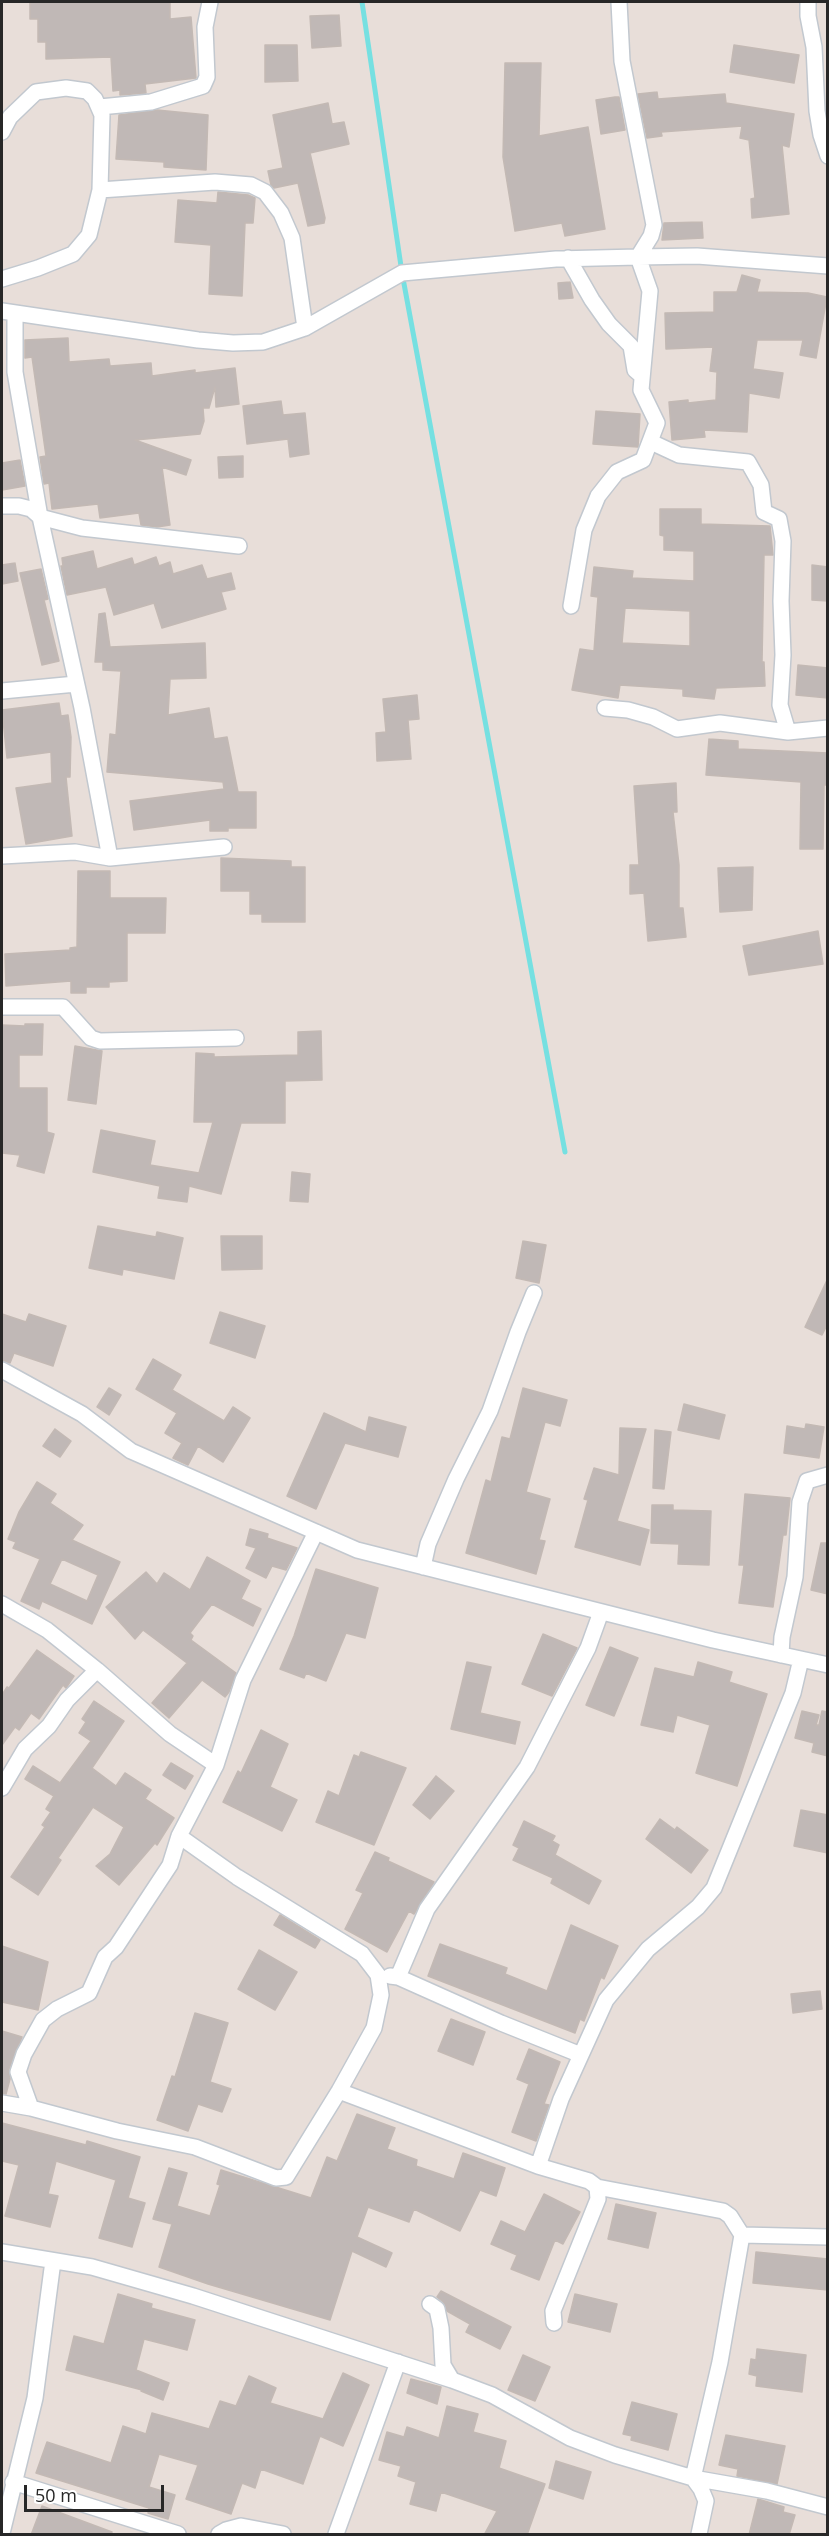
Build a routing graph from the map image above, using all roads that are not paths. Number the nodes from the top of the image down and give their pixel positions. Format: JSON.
{"nodes":[{"id":1,"x":210,"y":2,"type":"edge"},
{"id":2,"x":619,"y":2,"type":"edge"},
{"id":3,"x":808,"y":2,"type":"edge"},
{"id":4,"x":821,"y":57,"type":"edge"},
{"id":5,"x":100,"y":106,"type":"junction"},
{"id":6,"x":2,"y":132,"type":"edge"},
{"id":7,"x":828,"y":156,"type":"edge"},
{"id":8,"x":100,"y":190,"type":"junction"},
{"id":9,"x":638,"y":257,"type":"junction"},
{"id":10,"x":568,"y":258,"type":"junction"},
{"id":11,"x":828,"y":266,"type":"edge"},
{"id":12,"x":2,"y":279,"type":"edge"},
{"id":13,"x":8,"y":312,"type":"edge"},
{"id":14,"x":305,"y":328,"type":"junction"},
{"id":15,"x":642,"y":376,"type":"junction"},
{"id":16,"x":651,"y":442,"type":"junction"},
{"id":17,"x":2,"y":506,"type":"edge"},
{"id":18,"x":40,"y":517,"type":"junction"},
{"id":19,"x":239,"y":546,"type":"dead end"},
{"id":20,"x":571,"y":606,"type":"dead end"},
{"id":21,"x":76,"y":684,"type":"junction"},
{"id":22,"x":2,"y":691,"type":"edge"},
{"id":23,"x":604,"y":708,"type":"dead end"},
{"id":24,"x":828,"y":728,"type":"edge"},
{"id":25,"x":788,"y":732,"type":"junction"},
{"id":26,"x":224,"y":848,"type":"dead end"},
{"id":27,"x":2,"y":856,"type":"edge"},
{"id":28,"x":110,"y":858,"type":"junction"},
{"id":29,"x":2,"y":1006,"type":"edge"},
{"id":30,"x":236,"y":1038,"type":"dead end"},
{"id":31,"x":534,"y":1293,"type":"dead end"},
{"id":32,"x":2,"y":1370,"type":"edge"},
{"id":33,"x":828,"y":1475,"type":"edge"},
{"id":34,"x":316,"y":1532,"type":"junction"},
{"id":35,"x":423,"y":1568,"type":"junction"},
{"id":36,"x":2,"y":1604,"type":"edge"},
{"id":37,"x":601,"y":1612,"type":"junction"},
{"id":38,"x":781,"y":1655,"type":"junction"},
{"id":39,"x":801,"y":1659,"type":"junction"},
{"id":40,"x":828,"y":1665,"type":"edge"},
{"id":41,"x":97,"y":1670,"type":"junction"},
{"id":42,"x":216,"y":1766,"type":"junction"},
{"id":43,"x":2,"y":1788,"type":"edge"},
{"id":44,"x":178,"y":1836,"type":"junction"},
{"id":45,"x":378,"y":1975,"type":"junction"},
{"id":46,"x":398,"y":1977,"type":"junction"},
{"id":47,"x":581,"y":2055,"type":"junction"},
{"id":48,"x":339,"y":2091,"type":"junction"},
{"id":49,"x":2,"y":2103,"type":"edge"},
{"id":50,"x":31,"y":2108,"type":"junction"},
{"id":51,"x":538,"y":2166,"type":"junction"},
{"id":52,"x":597,"y":2187,"type":"junction"},
{"id":53,"x":742,"y":2235,"type":"junction"},
{"id":54,"x":828,"y":2237,"type":"edge"},
{"id":55,"x":2,"y":2252,"type":"edge"},
{"id":56,"x":53,"y":2261,"type":"junction"},
{"id":57,"x":430,"y":2304,"type":"dead end"},
{"id":58,"x":554,"y":2323,"type":"dead end"},
{"id":59,"x":398,"y":2362,"type":"junction"},
{"id":60,"x":452,"y":2380,"type":"junction"},
{"id":61,"x":693,"y":2478,"type":"junction"},
{"id":62,"x":13,"y":2482,"type":"junction"},
{"id":63,"x":828,"y":2507,"type":"edge"},
{"id":64,"x":2,"y":2533,"type":"edge"},
{"id":65,"x":178,"y":2535,"type":"edge"},
{"id":66,"x":219,"y":2535,"type":"edge"},
{"id":67,"x":283,"y":2535,"type":"edge"},
{"id":68,"x":336,"y":2535,"type":"edge"},
{"id":69,"x":699,"y":2535,"type":"edge"}],
"edges":[{"from":1,"to":5,"type":"street"},
{"from":2,"to":9,"type":"street"},
{"from":3,"to":4,"type":"street"},
{"from":4,"to":7,"type":"street"},
{"from":5,"to":6,"type":"street"},
{"from":5,"to":8,"type":"street"},
{"from":8,"to":12,"type":"street"},
{"from":8,"to":14,"type":"street"},
{"from":9,"to":10,"type":"street"},
{"from":9,"to":11,"type":"street"},
{"from":9,"to":15,"type":"street"},
{"from":10,"to":14,"type":"street"},
{"from":10,"to":15,"type":"street"},
{"from":13,"to":14,"type":"street"},
{"from":13,"to":18,"type":"street"},
{"from":15,"to":16,"type":"street"},
{"from":16,"to":20,"type":"street"},
{"from":16,"to":25,"type":"street"},
{"from":17,"to":18,"type":"street"},
{"from":18,"to":19,"type":"street"},
{"from":18,"to":21,"type":"street"},
{"from":21,"to":22,"type":"street"},
{"from":21,"to":28,"type":"street"},
{"from":23,"to":25,"type":"street"},
{"from":24,"to":25,"type":"street"},
{"from":26,"to":28,"type":"street"},
{"from":27,"to":28,"type":"street"},
{"from":29,"to":30,"type":"street"},
{"from":31,"to":35,"type":"street"},
{"from":32,"to":34,"type":"street"},
{"from":33,"to":38,"type":"street"},
{"from":34,"to":35,"type":"street"},
{"from":34,"to":42,"type":"street"},
{"from":35,"to":37,"type":"street"},
{"from":36,"to":41,"type":"street"},
{"from":37,"to":38,"type":"street"},
{"from":37,"to":46,"type":"street"},
{"from":38,"to":39,"type":"street"},
{"from":39,"to":40,"type":"street"},
{"from":39,"to":47,"type":"street"},
{"from":41,"to":42,"type":"street"},
{"from":41,"to":43,"type":"street"},
{"from":42,"to":44,"type":"street"},
{"from":44,"to":45,"type":"street"},
{"from":44,"to":50,"type":"street"},
{"from":45,"to":46,"type":"street"},
{"from":45,"to":48,"type":"street"},
{"from":46,"to":47,"type":"street"},
{"from":47,"to":51,"type":"street"},
{"from":48,"to":50,"type":"street"},
{"from":48,"to":51,"type":"street"},
{"from":49,"to":50,"type":"street"},
{"from":51,"to":52,"type":"street"},
{"from":52,"to":53,"type":"street"},
{"from":52,"to":58,"type":"street"},
{"from":53,"to":54,"type":"street"},
{"from":53,"to":61,"type":"street"},
{"from":55,"to":56,"type":"street"},
{"from":56,"to":59,"type":"street"},
{"from":56,"to":62,"type":"street"},
{"from":57,"to":60,"type":"street"},
{"from":59,"to":60,"type":"street"},
{"from":59,"to":68,"type":"street"},
{"from":60,"to":61,"type":"street"},
{"from":61,"to":63,"type":"street"},
{"from":61,"to":69,"type":"street"},
{"from":62,"to":64,"type":"street"},
{"from":62,"to":65,"type":"street"},
{"from":66,"to":67,"type":"street"}]}
